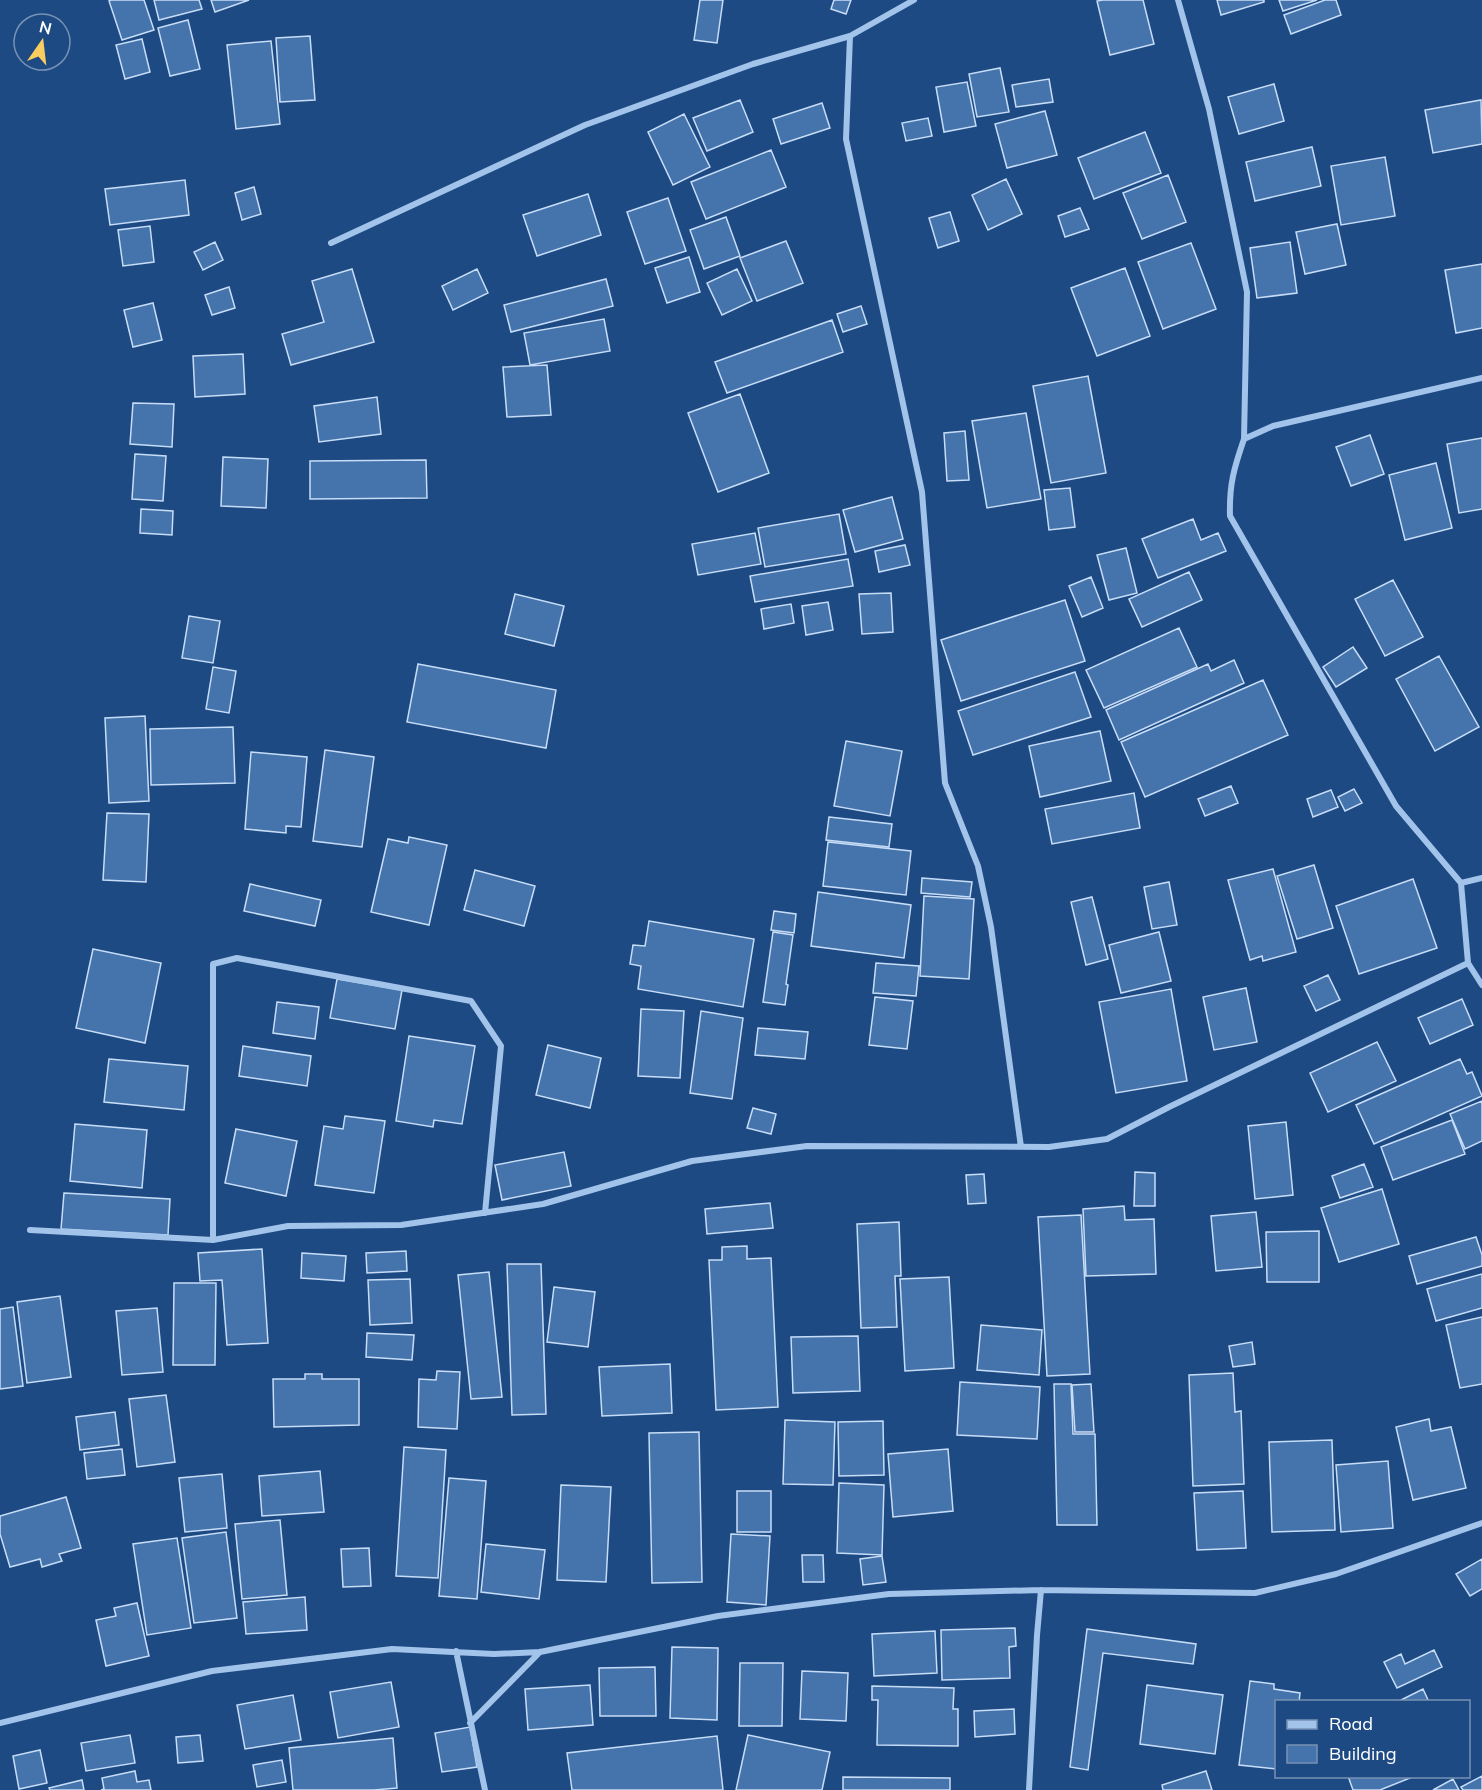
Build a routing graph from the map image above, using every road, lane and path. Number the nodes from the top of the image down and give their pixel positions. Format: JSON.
{"nodes":[{"id":1,"x":914,"y":0,"type":"edge"},
{"id":2,"x":1178,"y":0,"type":"edge"},
{"id":3,"x":850,"y":36,"type":"junction"},
{"id":4,"x":331,"y":243,"type":"dead end"},
{"id":5,"x":1482,"y":378,"type":"edge"},
{"id":6,"x":1244,"y":438,"type":"junction"},
{"id":7,"x":1482,"y":878,"type":"edge"},
{"id":8,"x":1461,"y":883,"type":"junction"},
{"id":9,"x":1468,"y":963,"type":"junction"},
{"id":10,"x":1482,"y":985,"type":"edge"},
{"id":11,"x":1021,"y":1147,"type":"junction"},
{"id":12,"x":485,"y":1213,"type":"junction"},
{"id":13,"x":30,"y":1230,"type":"dead end"},
{"id":14,"x":213,"y":1240,"type":"junction"},
{"id":15,"x":1482,"y":1523,"type":"edge"},
{"id":16,"x":1041,"y":1590,"type":"junction"},
{"id":17,"x":456,"y":1651,"type":"junction"},
{"id":18,"x":540,"y":1652,"type":"junction"},
{"id":19,"x":0,"y":1723,"type":"edge"},
{"id":20,"x":470,"y":1723,"type":"junction"},
{"id":21,"x":485,"y":1790,"type":"edge"},
{"id":22,"x":1029,"y":1790,"type":"edge"}],
"edges":[{"from":1,"to":3,"type":"street"},
{"from":2,"to":6,"type":"street"},
{"from":3,"to":4,"type":"street"},
{"from":3,"to":11,"type":"street"},
{"from":5,"to":6,"type":"street"},
{"from":6,"to":8,"type":"street"},
{"from":7,"to":8,"type":"street"},
{"from":8,"to":9,"type":"street"},
{"from":9,"to":10,"type":"street"},
{"from":9,"to":11,"type":"street"},
{"from":11,"to":12,"type":"street"},
{"from":12,"to":14,"type":"street"},
{"from":12,"to":14,"type":"street"},
{"from":13,"to":14,"type":"street"},
{"from":15,"to":16,"type":"street"},
{"from":16,"to":18,"type":"street"},
{"from":16,"to":22,"type":"street"},
{"from":17,"to":18,"type":"street"},
{"from":17,"to":19,"type":"street"},
{"from":17,"to":20,"type":"street"},
{"from":18,"to":20,"type":"street"},
{"from":20,"to":21,"type":"street"}]}
